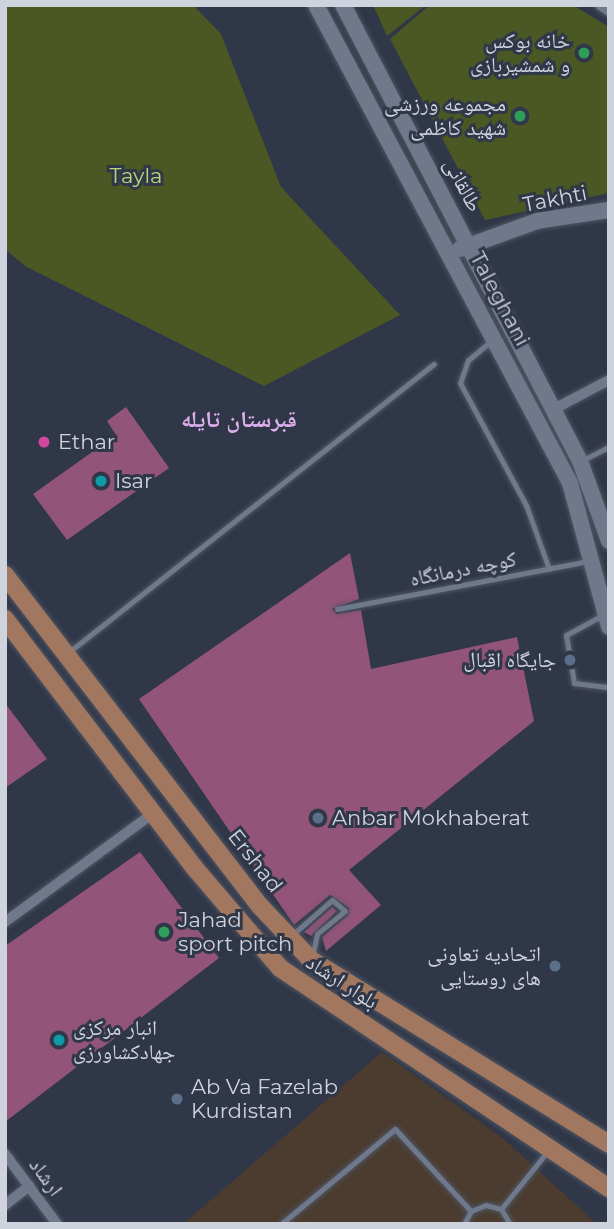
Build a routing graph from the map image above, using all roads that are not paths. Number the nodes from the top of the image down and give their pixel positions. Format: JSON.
{"nodes":[{"id":1,"x":316,"y":5,"type":"edge"},
{"id":2,"x":343,"y":5,"type":"edge"},
{"id":3,"x":600,"y":5,"type":"edge"},
{"id":4,"x":609,"y":11,"type":"edge"},
{"id":5,"x":609,"y":210,"type":"edge"},
{"id":6,"x":470,"y":244,"type":"junction"},
{"id":7,"x":453,"y":254,"type":"junction"},
{"id":8,"x":496,"y":337,"type":"junction"},
{"id":9,"x":434,"y":364,"type":"dead end"},
{"id":10,"x":609,"y":380,"type":"edge"},
{"id":11,"x":554,"y":409,"type":"junction"},
{"id":12,"x":609,"y":447,"type":"edge"},
{"id":13,"x":580,"y":461,"type":"junction"},
{"id":14,"x":609,"y":538,"type":"edge"},
{"id":15,"x":595,"y":560,"type":"junction"},
{"id":16,"x":549,"y":569,"type":"junction"},
{"id":17,"x":5,"y":575,"type":"edge"},
{"id":18,"x":337,"y":609,"type":"dead end"},
{"id":19,"x":5,"y":619,"type":"edge"},
{"id":20,"x":607,"y":620,"type":"edge"},
{"id":21,"x":67,"y":654,"type":"junction"},
{"id":22,"x":79,"y":670,"type":"junction"},
{"id":23,"x":56,"y":686,"type":"junction"},
{"id":24,"x":609,"y":687,"type":"edge"},
{"id":25,"x":152,"y":814,"type":"junction"},
{"id":26,"x":5,"y":922,"type":"edge"},
{"id":27,"x":289,"y":939,"type":"junction"},
{"id":28,"x":311,"y":960,"type":"junction"},
{"id":29,"x":566,"y":1120,"type":"junction"},
{"id":30,"x":609,"y":1144,"type":"edge"},
{"id":31,"x":552,"y":1147,"type":"junction"},
{"id":32,"x":5,"y":1153,"type":"edge"},
{"id":33,"x":601,"y":1185,"type":"edge"},
{"id":34,"x":29,"y":1186,"type":"junction"},
{"id":35,"x":609,"y":1195,"type":"edge"},
{"id":36,"x":5,"y":1205,"type":"edge"},
{"id":37,"x":501,"y":1209,"type":"junction"},
{"id":38,"x":471,"y":1211,"type":"junction"},
{"id":39,"x":57,"y":1224,"type":"edge"},
{"id":40,"x":281,"y":1224,"type":"edge"},
{"id":41,"x":464,"y":1224,"type":"edge"},
{"id":42,"x":510,"y":1224,"type":"edge"}],
"edges":[{"from":1,"to":7,"type":"main road","name":"Taleghani"},
{"from":2,"to":6,"type":"main road","name":"طالقانی"},
{"from":3,"to":4,"type":"street"},
{"from":5,"to":6,"type":"main road","name":"Takhti"},
{"from":6,"to":7,"type":"main road","name":"Takhti"},
{"from":6,"to":11,"type":"main road","name":"طالقانی"},
{"from":7,"to":8,"type":"main road","name":"Taleghani"},
{"from":8,"to":15,"type":"main road","name":"Taleghani"},
{"from":8,"to":16,"type":"lane"},
{"from":9,"to":21,"type":"lane"},
{"from":10,"to":11,"type":"street"},
{"from":11,"to":13,"type":"main road","name":"طالقانی"},
{"from":12,"to":13,"type":"lane"},
{"from":13,"to":14,"type":"main road","name":"طالقانی"},
{"from":15,"to":16,"type":"lane","name":"کوچه درمانگاه"},
{"from":15,"to":20,"type":"main road","name":"Taleghani"},
{"from":16,"to":18,"type":"lane","name":"کوچه درمانگاه"},
{"from":17,"to":21,"type":"main road","name":"Ershad"},
{"from":19,"to":23,"type":"main road","name":"بلوار ارشاد"},
{"from":20,"to":24,"type":"lane"},
{"from":21,"to":22,"type":"main road","name":"Ershad"},
{"from":22,"to":23,"type":"main road"},
{"from":22,"to":27,"type":"main road","name":"Ershad"},
{"from":23,"to":25,"type":"main road","name":"بلوار ارشاد"},
{"from":25,"to":26,"type":"street"},
{"from":25,"to":31,"type":"main road","name":"بلوار ارشاد"},
{"from":27,"to":28,"type":"main road","name":"Ershad"},
{"from":27,"to":28,"type":"lane"},
{"from":28,"to":29,"type":"main road","name":"Ershad"},
{"from":29,"to":30,"type":"main road","name":"Ershad"},
{"from":29,"to":31,"type":"main road"},
{"from":31,"to":33,"type":"main road","name":"بلوار ارشاد"},
{"from":31,"to":37,"type":"lane"},
{"from":32,"to":34,"type":"street","name":"ارشاد"},
{"from":33,"to":35,"type":"main road","name":"بلوار ارشاد"},
{"from":34,"to":36,"type":"street"},
{"from":34,"to":39,"type":"street","name":"ارشاد"},
{"from":37,"to":38,"type":"lane"},
{"from":37,"to":42,"type":"lane"},
{"from":38,"to":40,"type":"lane"},
{"from":38,"to":41,"type":"lane"}]}
